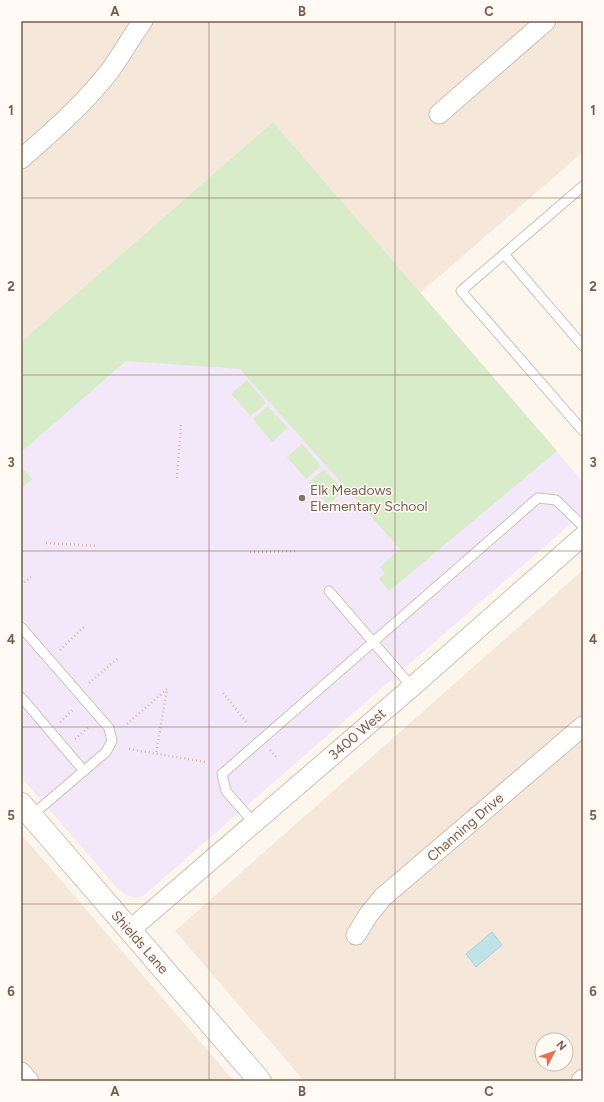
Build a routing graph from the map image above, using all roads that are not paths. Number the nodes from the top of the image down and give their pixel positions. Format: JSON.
{"nodes":[{"id":1,"x":143,"y":21,"type":"edge"},
{"id":2,"x":546,"y":21,"type":"edge"},
{"id":3,"x":439,"y":114,"type":"dead end"},
{"id":4,"x":21,"y":158,"type":"edge"},
{"id":5,"x":583,"y":186,"type":"edge"},
{"id":6,"x":504,"y":254,"type":"junction"},
{"id":7,"x":583,"y":346,"type":"edge"},
{"id":8,"x":583,"y":431,"type":"edge"},
{"id":9,"x":583,"y":526,"type":"edge"},
{"id":10,"x":583,"y":536,"type":"edge"},
{"id":11,"x":328,"y":591,"type":"dead end"},
{"id":12,"x":21,"y":627,"type":"edge"},
{"id":13,"x":373,"y":642,"type":"junction"},
{"id":14,"x":412,"y":687,"type":"junction"},
{"id":15,"x":21,"y":697,"type":"edge"},
{"id":16,"x":583,"y":726,"type":"edge"},
{"id":17,"x":84,"y":771,"type":"junction"},
{"id":18,"x":26,"y":810,"type":"edge"},
{"id":19,"x":254,"y":823,"type":"junction"},
{"id":20,"x":130,"y":930,"type":"junction"},
{"id":21,"x":356,"y":935,"type":"dead end"},
{"id":22,"x":21,"y":1072,"type":"edge"},
{"id":23,"x":583,"y":1079,"type":"edge"},
{"id":24,"x":29,"y":1081,"type":"edge"},
{"id":25,"x":260,"y":1081,"type":"edge"},
{"id":26,"x":581,"y":1081,"type":"edge"}],
"edges":[{"from":1,"to":4,"type":"street"},
{"from":2,"to":3,"type":"street"},
{"from":5,"to":6,"type":"lane"},
{"from":6,"to":7,"type":"lane"},
{"from":6,"to":8,"type":"lane"},
{"from":9,"to":13,"type":"lane"},
{"from":10,"to":14,"type":"street","name":"3400 West"},
{"from":11,"to":13,"type":"lane"},
{"from":12,"to":17,"type":"lane"},
{"from":13,"to":14,"type":"lane"},
{"from":13,"to":19,"type":"lane"},
{"from":14,"to":19,"type":"street","name":"3400 West"},
{"from":15,"to":17,"type":"lane"},
{"from":16,"to":21,"type":"street","name":"Channing Drive"},
{"from":17,"to":18,"type":"lane"},
{"from":18,"to":20,"type":"main road","name":"Shields Lane"},
{"from":19,"to":20,"type":"street","name":"3400 West"},
{"from":20,"to":25,"type":"main road","name":"Shields Lane"},
{"from":22,"to":24,"type":"street"},
{"from":23,"to":26,"type":"street"}]}
